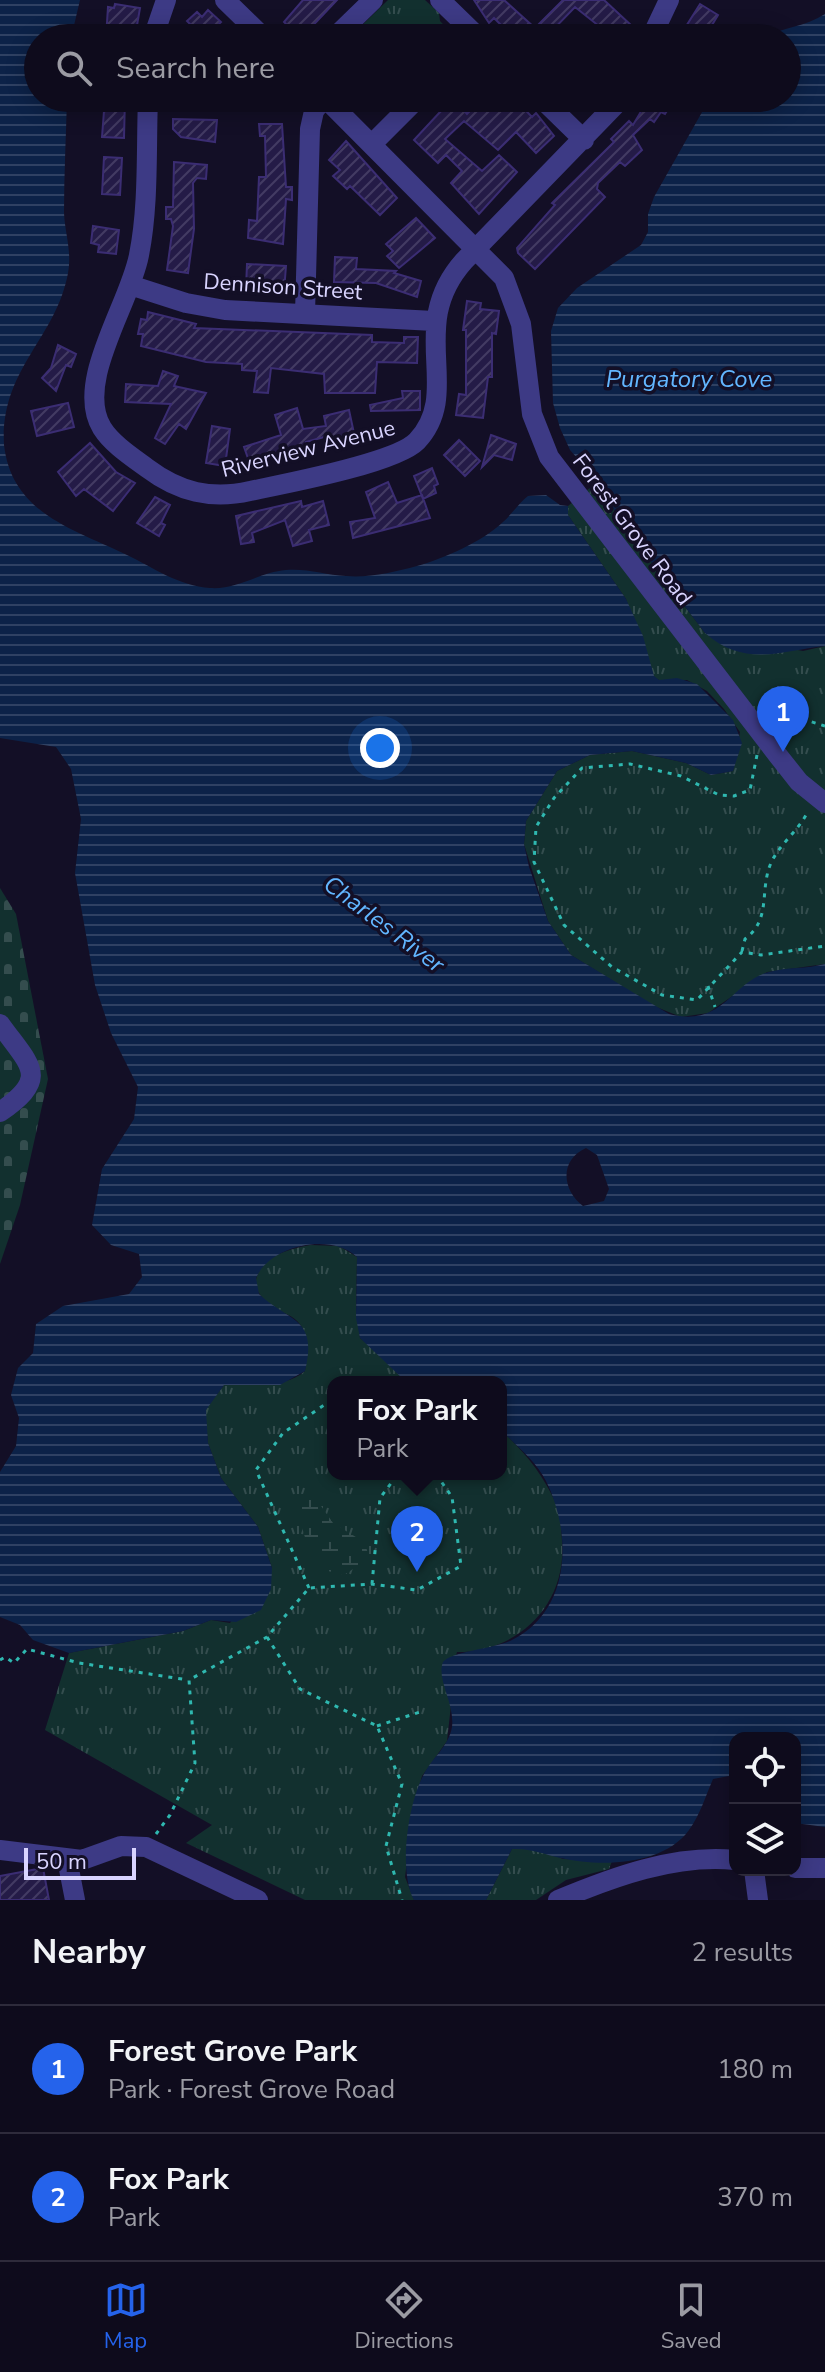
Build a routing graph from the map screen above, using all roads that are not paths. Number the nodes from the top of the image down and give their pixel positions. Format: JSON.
{"nodes":[{"id":1,"x":166,"y":0,"type":"edge"},
{"id":2,"x":225,"y":0,"type":"edge"},
{"id":3,"x":373,"y":0,"type":"edge"},
{"id":4,"x":441,"y":0,"type":"edge"},
{"id":5,"x":669,"y":0,"type":"edge"},
{"id":6,"x":158,"y":24,"type":"edge"},
{"id":7,"x":250,"y":24,"type":"edge"},
{"id":8,"x":348,"y":24,"type":"edge"},
{"id":9,"x":465,"y":24,"type":"edge"},
{"id":10,"x":658,"y":24,"type":"edge"},
{"id":11,"x":147,"y":112,"type":"edge"},
{"id":12,"x":314,"y":112,"type":"edge"},
{"id":13,"x":339,"y":112,"type":"edge"},
{"id":14,"x":404,"y":112,"type":"edge"},
{"id":15,"x":555,"y":112,"type":"edge"},
{"id":16,"x":609,"y":112,"type":"edge"},
{"id":17,"x":584,"y":140,"type":"junction"},
{"id":18,"x":372,"y":144,"type":"junction"},
{"id":19,"x":478,"y":248,"type":"junction"},
{"id":20,"x":130,"y":285,"type":"junction"},
{"id":21,"x":305,"y":314,"type":"junction"},
{"id":22,"x":434,"y":321,"type":"junction"},
{"id":23,"x":820,"y":800,"type":"edge"},
{"id":24,"x":0,"y":1024,"type":"edge"},
{"id":25,"x":0,"y":1112,"type":"edge"},
{"id":26,"x":0,"y":1850,"type":"edge"},
{"id":27,"x":67,"y":1859,"type":"junction"},
{"id":28,"x":729,"y":1860,"type":"edge"},
{"id":29,"x":801,"y":1868,"type":"edge"},
{"id":30,"x":825,"y":1868,"type":"edge"},
{"id":31,"x":755,"y":1876,"type":"edge"},
{"id":32,"x":75,"y":1900,"type":"edge"},
{"id":33,"x":258,"y":1900,"type":"edge"},
{"id":34,"x":558,"y":1900,"type":"edge"},
{"id":35,"x":758,"y":1900,"type":"edge"}],
"edges":[{"from":1,"to":6,"type":"street"},
{"from":2,"to":7,"type":"street"},
{"from":3,"to":8,"type":"street"},
{"from":4,"to":9,"type":"street"},
{"from":5,"to":10,"type":"street"},
{"from":11,"to":20,"type":"street","name":"Riverview Avenue"},
{"from":12,"to":21,"type":"street"},
{"from":13,"to":18,"type":"street","name":"Forest Grove Road"},
{"from":14,"to":18,"type":"street"},
{"from":15,"to":17,"type":"street"},
{"from":16,"to":17,"type":"street","name":"Riverview Avenue"},
{"from":17,"to":19,"type":"street","name":"Riverview Avenue"},
{"from":18,"to":19,"type":"street","name":"Forest Grove Road"},
{"from":19,"to":22,"type":"street","name":"Riverview Avenue"},
{"from":19,"to":23,"type":"street","name":"Forest Grove Road"},
{"from":20,"to":21,"type":"street","name":"Dennison Street"},
{"from":20,"to":22,"type":"street","name":"Riverview Avenue"},
{"from":21,"to":22,"type":"street","name":"Dennison Street"},
{"from":24,"to":25,"type":"street"},
{"from":26,"to":27,"type":"street"},
{"from":27,"to":32,"type":"street"},
{"from":27,"to":33,"type":"street"},
{"from":28,"to":34,"type":"street"},
{"from":29,"to":30,"type":"street"},
{"from":31,"to":35,"type":"street"}]}
